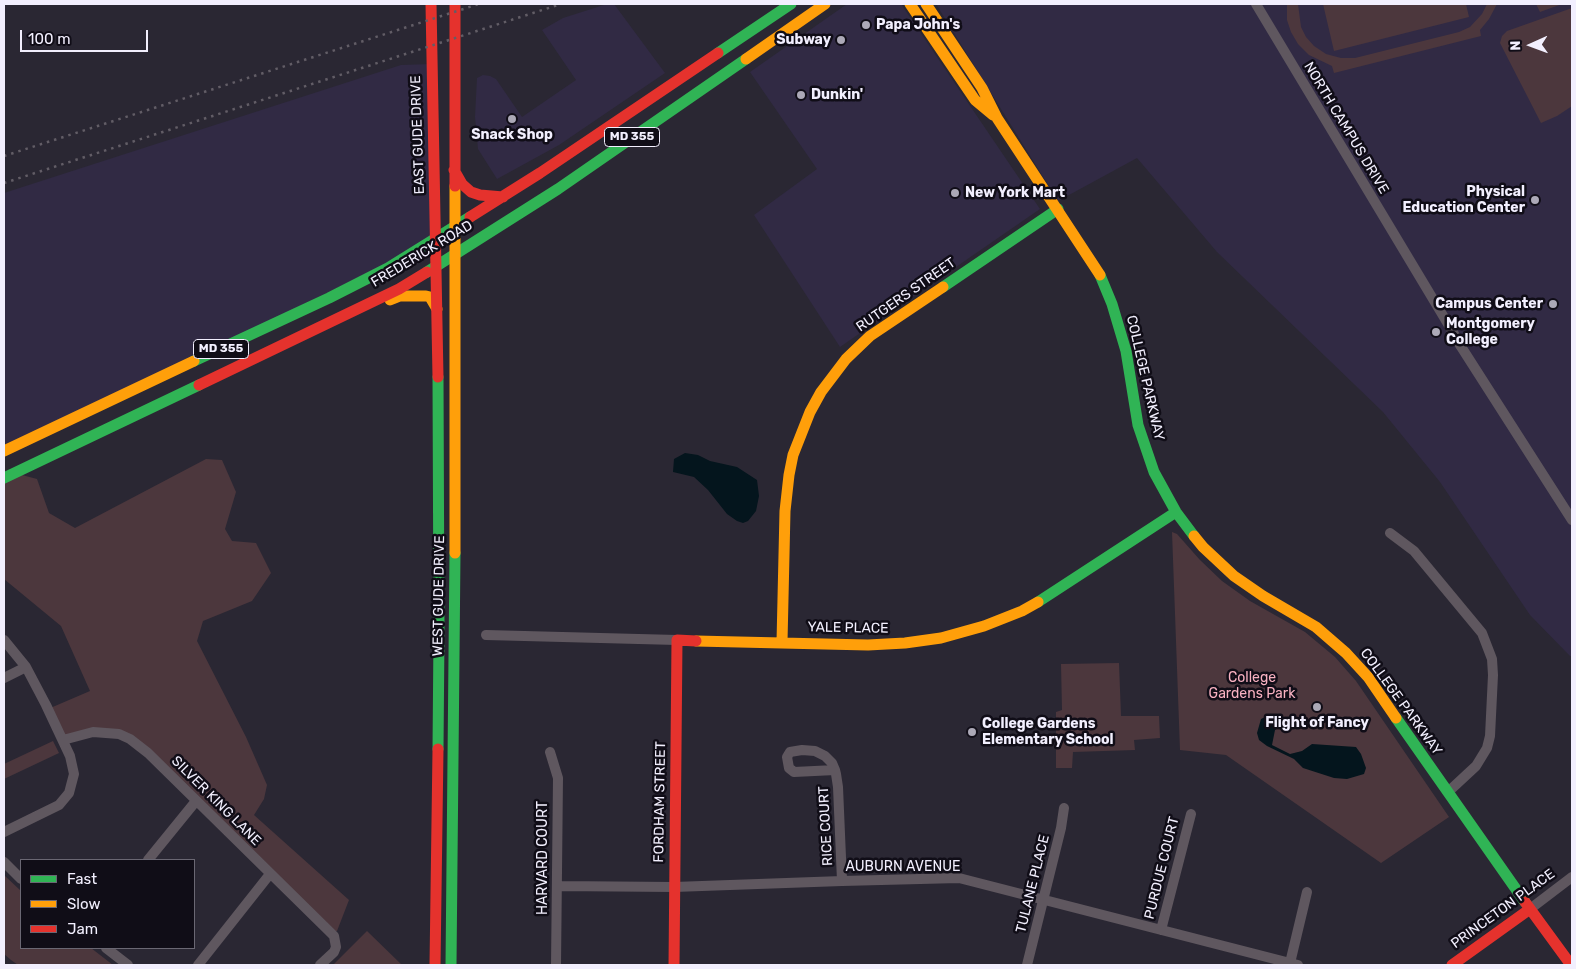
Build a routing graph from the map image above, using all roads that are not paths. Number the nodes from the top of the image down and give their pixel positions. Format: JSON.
{"nodes":[{"id":1,"x":431,"y":4,"type":"edge"},
{"id":2,"x":454,"y":4,"type":"edge"},
{"id":3,"x":790,"y":4,"type":"edge"},
{"id":4,"x":825,"y":4,"type":"edge"},
{"id":5,"x":910,"y":4,"type":"edge"},
{"id":6,"x":926,"y":4,"type":"edge"},
{"id":7,"x":1256,"y":4,"type":"edge"},
{"id":8,"x":997,"y":118,"type":"junction"},
{"id":9,"x":454,"y":170,"type":"junction"},
{"id":10,"x":502,"y":197,"type":"junction"},
{"id":11,"x":1058,"y":208,"type":"junction"},
{"id":12,"x":454,"y":227,"type":"junction"},
{"id":13,"x":436,"y":240,"type":"junction"},
{"id":14,"x":455,"y":254,"type":"junction"},
{"id":15,"x":436,"y":266,"type":"junction"},
{"id":16,"x":368,"y":303,"type":"junction"},
{"id":17,"x":438,"y":309,"type":"junction"},
{"id":18,"x":4,"y":451,"type":"edge"},
{"id":19,"x":4,"y":478,"type":"edge"},
{"id":20,"x":1176,"y":512,"type":"junction"},
{"id":21,"x":1572,"y":520,"type":"edge"},
{"id":22,"x":1390,"y":534,"type":"dead end"},
{"id":23,"x":486,"y":635,"type":"dead end"},
{"id":24,"x":4,"y":640,"type":"edge"},
{"id":25,"x":677,"y":640,"type":"junction"},
{"id":26,"x":782,"y":642,"type":"junction"},
{"id":27,"x":26,"y":668,"type":"junction"},
{"id":28,"x":4,"y":678,"type":"edge"},
{"id":29,"x":63,"y":740,"type":"junction"},
{"id":30,"x":550,"y":752,"type":"dead end"},
{"id":31,"x":835,"y":770,"type":"dead end"},
{"id":32,"x":1448,"y":792,"type":"junction"},
{"id":33,"x":196,"y":801,"type":"junction"},
{"id":34,"x":1064,"y":808,"type":"dead end"},
{"id":35,"x":1191,"y":814,"type":"dead end"},
{"id":36,"x":4,"y":832,"type":"edge"},
{"id":37,"x":149,"y":859,"type":"edge"},
{"id":38,"x":4,"y":862,"type":"edge"},
{"id":39,"x":270,"y":874,"type":"junction"},
{"id":40,"x":1572,"y":877,"type":"edge"},
{"id":41,"x":20,"y":878,"type":"edge"},
{"id":42,"x":842,"y":880,"type":"junction"},
{"id":43,"x":557,"y":886,"type":"junction"},
{"id":44,"x":674,"y":887,"type":"junction"},
{"id":45,"x":1307,"y":892,"type":"dead end"},
{"id":46,"x":1043,"y":899,"type":"junction"},
{"id":47,"x":1530,"y":909,"type":"junction"},
{"id":48,"x":1161,"y":930,"type":"junction"},
{"id":49,"x":107,"y":949,"type":"edge"},
{"id":50,"x":1294,"y":964,"type":"edge"},
{"id":51,"x":128,"y":965,"type":"edge"},
{"id":52,"x":198,"y":965,"type":"edge"},
{"id":53,"x":320,"y":965,"type":"edge"},
{"id":54,"x":435,"y":965,"type":"edge"},
{"id":55,"x":451,"y":965,"type":"edge"},
{"id":56,"x":556,"y":965,"type":"edge"},
{"id":57,"x":674,"y":965,"type":"edge"},
{"id":58,"x":1026,"y":965,"type":"edge"},
{"id":59,"x":1452,"y":965,"type":"edge"},
{"id":60,"x":1571,"y":965,"type":"edge"}],
"edges":[{"from":1,"to":13,"type":"main road","name":"EAST GUDE DRIVE"},
{"from":2,"to":9,"type":"main road"},
{"from":3,"to":10,"type":"main road","name":"FREDERICK ROAD","number":"MD 355"},
{"from":4,"to":14,"type":"main road","name":"FREDERICK ROAD","number":"MD 355"},
{"from":5,"to":8,"type":"main road","name":"COLLEGE PARKWAY"},
{"from":6,"to":8,"type":"main road","name":"COLLEGE PARKWAY"},
{"from":7,"to":21,"type":"street","name":"NORTH CAMPUS DRIVE"},
{"from":8,"to":11,"type":"main road","name":"COLLEGE PARKWAY"},
{"from":9,"to":10,"type":"main road"},
{"from":9,"to":12,"type":"main road"},
{"from":10,"to":12,"type":"main road","name":"FREDERICK ROAD","number":"MD 355"},
{"from":11,"to":20,"type":"main road","name":"COLLEGE PARKWAY"},
{"from":11,"to":26,"type":"main road","name":"RUTGERS STREET"},
{"from":12,"to":13,"type":"main road","name":"FREDERICK ROAD","number":"MD 355"},
{"from":12,"to":14,"type":"main road","name":"WEST GUDE DRIVE"},
{"from":13,"to":15,"type":"main road","name":"EAST GUDE DRIVE"},
{"from":13,"to":18,"type":"main road","name":"FREDERICK ROAD","number":"MD 355"},
{"from":14,"to":15,"type":"main road","name":"FREDERICK ROAD","number":"MD 355"},
{"from":14,"to":55,"type":"main road","name":"WEST GUDE DRIVE"},
{"from":15,"to":16,"type":"main road","name":"FREDERICK ROAD","number":"MD 355"},
{"from":15,"to":17,"type":"main road","name":"WEST GUDE DRIVE"},
{"from":16,"to":17,"type":"main road"},
{"from":16,"to":19,"type":"main road","name":"FREDERICK ROAD","number":"MD 355"},
{"from":17,"to":54,"type":"main road","name":"WEST GUDE DRIVE"},
{"from":20,"to":26,"type":"main road","name":"YALE PLACE"},
{"from":20,"to":32,"type":"main road","name":"COLLEGE PARKWAY"},
{"from":22,"to":32,"type":"street"},
{"from":23,"to":25,"type":"street","name":"YALE PLACE"},
{"from":24,"to":27,"type":"street"},
{"from":25,"to":26,"type":"main road","name":"YALE PLACE"},
{"from":25,"to":44,"type":"main road","name":"FORDHAM STREET"},
{"from":27,"to":28,"type":"street"},
{"from":27,"to":29,"type":"street"},
{"from":29,"to":33,"type":"street","name":"SILVER KING LANE"},
{"from":29,"to":36,"type":"street"},
{"from":30,"to":43,"type":"street","name":"HARVARD COURT"},
{"from":31,"to":42,"type":"street","name":"RICE COURT"},
{"from":32,"to":47,"type":"main road","name":"COLLEGE PARKWAY"},
{"from":33,"to":37,"type":"street"},
{"from":33,"to":39,"type":"street","name":"SILVER KING LANE"},
{"from":34,"to":46,"type":"street","name":"TULANE PLACE"},
{"from":35,"to":48,"type":"street","name":"PURDUE COURT"},
{"from":38,"to":41,"type":"street"},
{"from":39,"to":52,"type":"street"},
{"from":39,"to":53,"type":"street","name":"SILVER KING LANE"},
{"from":40,"to":47,"type":"street","name":"PRINCETON PLACE"},
{"from":42,"to":44,"type":"street","name":"AUBURN AVENUE"},
{"from":42,"to":46,"type":"street","name":"AUBURN AVENUE"},
{"from":43,"to":44,"type":"street","name":"AUBURN AVENUE"},
{"from":43,"to":56,"type":"street","name":"HARVARD COURT"},
{"from":44,"to":57,"type":"main road","name":"FORDHAM STREET"},
{"from":45,"to":50,"type":"street"},
{"from":46,"to":48,"type":"street","name":"AUBURN AVENUE"},
{"from":46,"to":58,"type":"street","name":"TULANE PLACE"},
{"from":47,"to":59,"type":"main road","name":"PRINCETON PLACE"},
{"from":47,"to":60,"type":"main road","name":"COLLEGE PARKWAY"},
{"from":48,"to":50,"type":"street","name":"AUBURN AVENUE"},
{"from":49,"to":51,"type":"street"}]}
